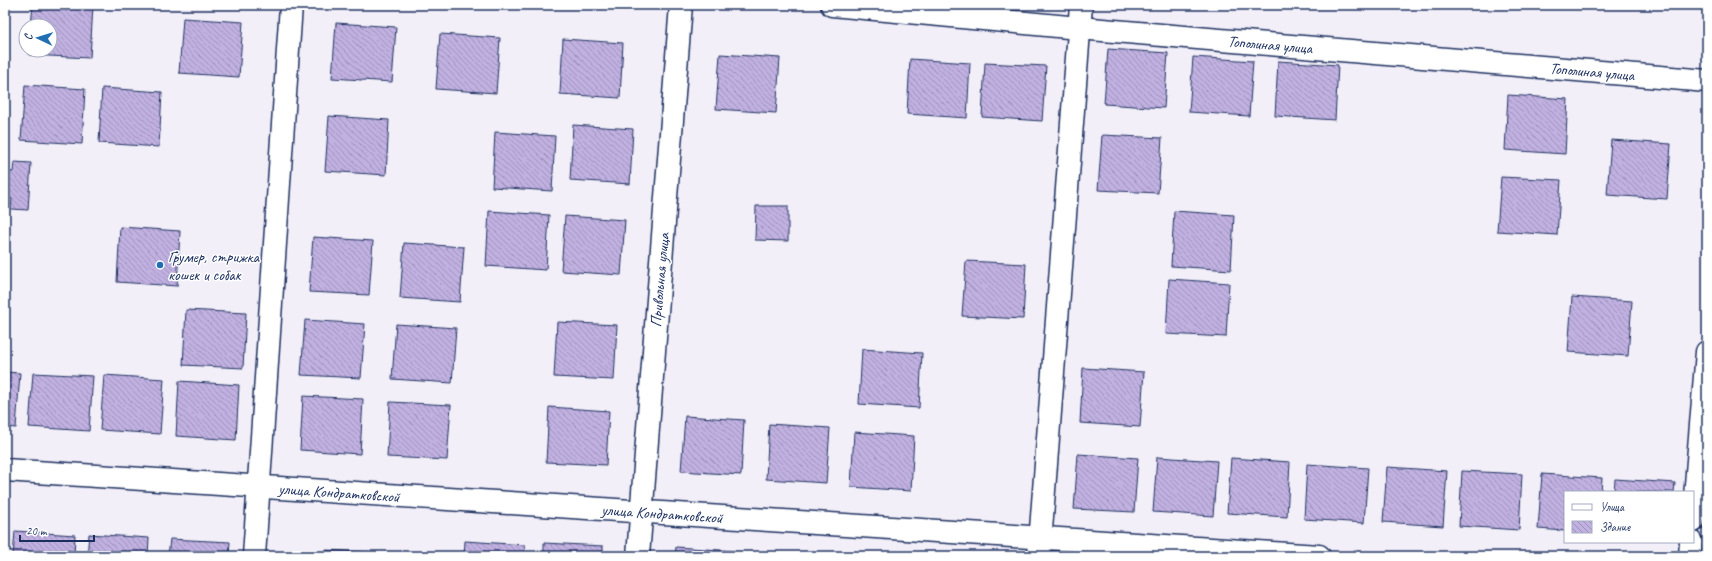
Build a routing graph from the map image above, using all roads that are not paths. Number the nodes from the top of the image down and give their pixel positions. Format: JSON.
{"nodes":[{"id":1,"x":291,"y":5,"type":"edge"},
{"id":2,"x":680,"y":5,"type":"edge"},
{"id":3,"x":832,"y":5,"type":"edge"},
{"id":4,"x":1080,"y":5,"type":"edge"},
{"id":5,"x":1079,"y":28,"type":"junction"},
{"id":6,"x":1707,"y":81,"type":"edge"},
{"id":7,"x":1707,"y":352,"type":"edge"},
{"id":8,"x":5,"y":470,"type":"edge"},
{"id":9,"x":258,"y":487,"type":"junction"},
{"id":10,"x":1694,"y":509,"type":"edge"},
{"id":11,"x":640,"y":511,"type":"junction"},
{"id":12,"x":1691,"y":543,"type":"edge"},
{"id":13,"x":1039,"y":547,"type":"edge"},
{"id":14,"x":254,"y":556,"type":"edge"},
{"id":15,"x":638,"y":556,"type":"edge"},
{"id":16,"x":1319,"y":556,"type":"edge"},
{"id":17,"x":1690,"y":556,"type":"edge"}],
"edges":[{"from":1,"to":9,"type":"street"},
{"from":2,"to":11,"type":"street","name":"Привольная улица"},
{"from":3,"to":5,"type":"street","name":"Тополиная улица"},
{"from":4,"to":5,"type":"street"},
{"from":5,"to":6,"type":"street","name":"Тополиная улица"},
{"from":5,"to":13,"type":"street"},
{"from":7,"to":10,"type":"street"},
{"from":8,"to":9,"type":"street","name":"улица Кондратковской"},
{"from":9,"to":11,"type":"street","name":"улица Кондратковской"},
{"from":9,"to":14,"type":"street"},
{"from":11,"to":13,"type":"street","name":"улица Кондратковской"},
{"from":11,"to":15,"type":"street","name":"Привольная улица"},
{"from":12,"to":17,"type":"street"},
{"from":13,"to":16,"type":"street","name":"улица Кондратковской"}]}
